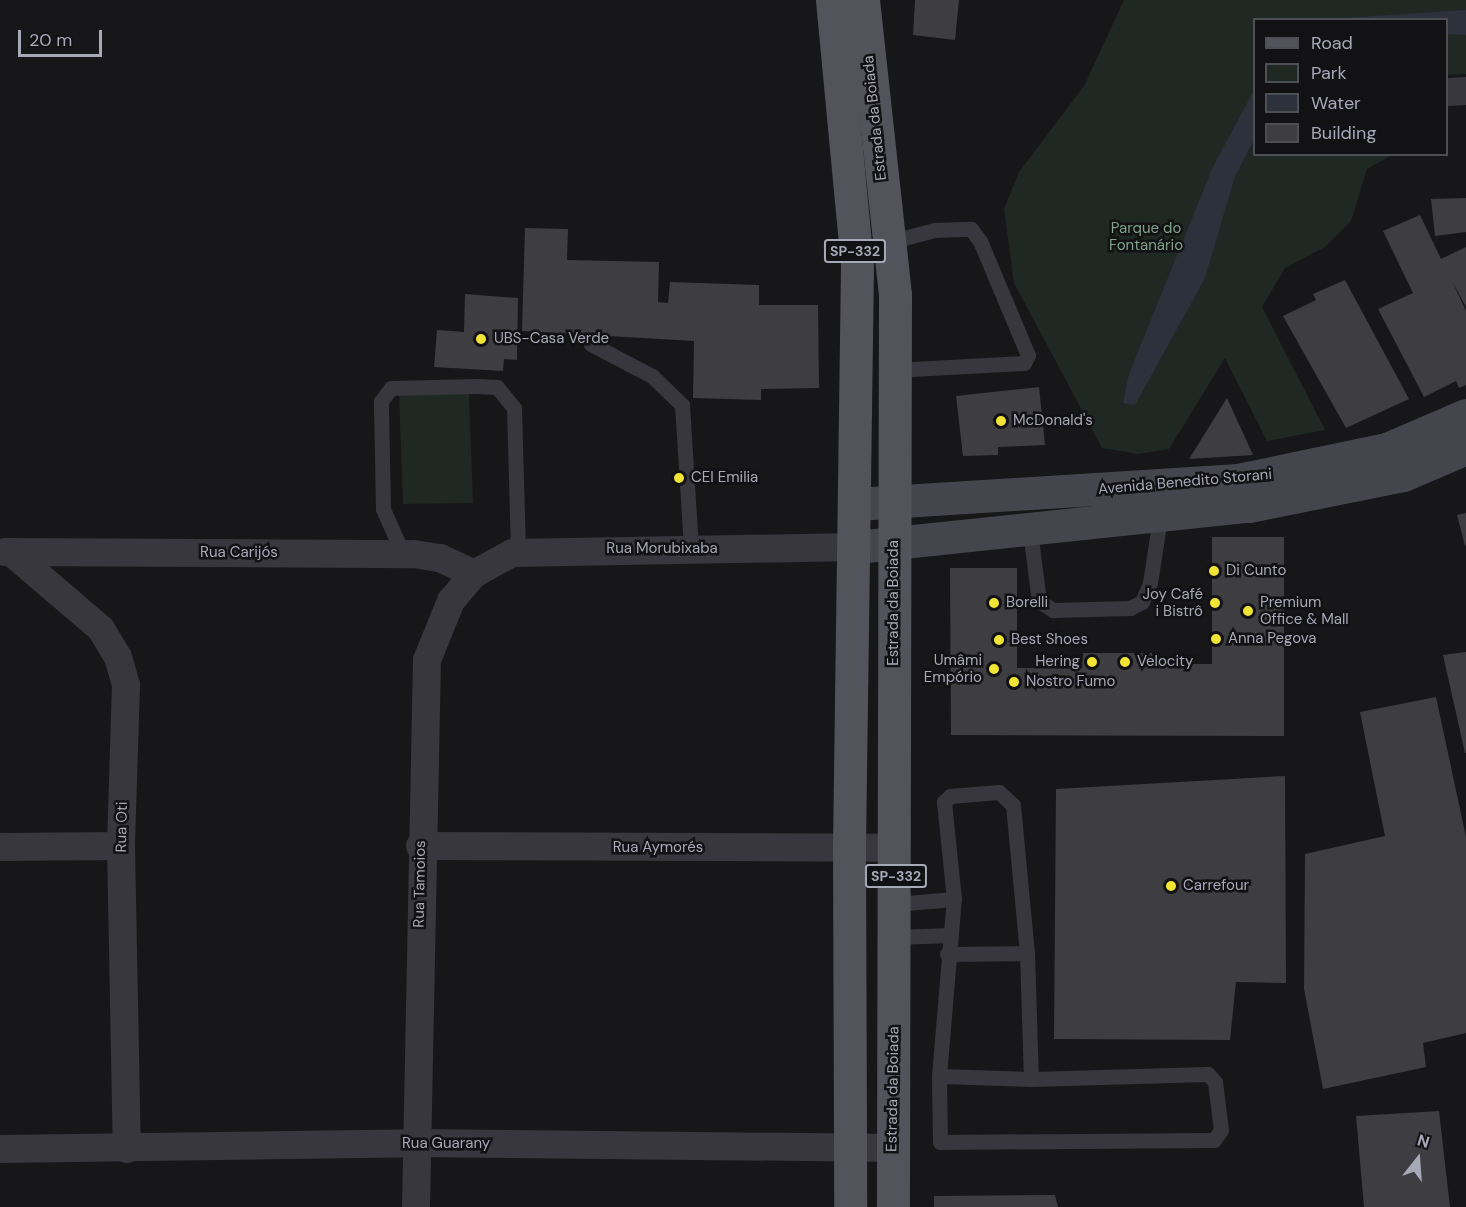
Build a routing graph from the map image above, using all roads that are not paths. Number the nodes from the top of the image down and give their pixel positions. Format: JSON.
{"nodes":[{"id":1,"x":832,"y":0,"type":"edge"},
{"id":2,"x":863,"y":0,"type":"edge"},
{"id":3,"x":889,"y":242,"type":"junction"},
{"id":4,"x":591,"y":344,"type":"dead end"},
{"id":5,"x":894,"y":370,"type":"junction"},
{"id":6,"x":1466,"y":415,"type":"edge"},
{"id":7,"x":1466,"y":448,"type":"edge"},
{"id":8,"x":894,"y":502,"type":"junction"},
{"id":9,"x":856,"y":504,"type":"junction"},
{"id":10,"x":1160,"y":518,"type":"junction"},
{"id":11,"x":1029,"y":531,"type":"junction"},
{"id":12,"x":895,"y":545,"type":"junction"},
{"id":13,"x":856,"y":547,"type":"junction"},
{"id":14,"x":691,"y":550,"type":"junction"},
{"id":15,"x":6,"y":552,"type":"edge"},
{"id":16,"x":518,"y":552,"type":"junction"},
{"id":17,"x":404,"y":554,"type":"junction"},
{"id":18,"x":474,"y":574,"type":"junction"},
{"id":19,"x":121,"y":846,"type":"junction"},
{"id":20,"x":420,"y":846,"type":"junction"},
{"id":21,"x":0,"y":847,"type":"edge"},
{"id":22,"x":896,"y":848,"type":"junction"},
{"id":23,"x":849,"y":849,"type":"junction"},
{"id":24,"x":954,"y":899,"type":"junction"},
{"id":25,"x":895,"y":904,"type":"junction"},
{"id":26,"x":951,"y":935,"type":"junction"},
{"id":27,"x":895,"y":937,"type":"junction"},
{"id":28,"x":1027,"y":953,"type":"junction"},
{"id":29,"x":947,"y":954,"type":"junction"},
{"id":30,"x":939,"y":1076,"type":"junction"},
{"id":31,"x":1031,"y":1079,"type":"junction"},
{"id":32,"x":417,"y":1143,"type":"junction"},
{"id":33,"x":849,"y":1148,"type":"junction"},
{"id":34,"x":892,"y":1148,"type":"junction"},
{"id":35,"x":0,"y":1149,"type":"edge"},
{"id":36,"x":127,"y":1149,"type":"junction"},
{"id":37,"x":416,"y":1207,"type":"edge"},
{"id":38,"x":850,"y":1207,"type":"edge"},
{"id":39,"x":893,"y":1207,"type":"edge"}],
"edges":[{"from":1,"to":9,"type":"main road","name":"Estrada da Boiada","number":"SP-332"},
{"from":2,"to":3,"type":"main road","name":"Estrada da Boiada","number":"SP-332"},
{"from":3,"to":5,"type":"main road","name":"Estrada da Boiada","number":"SP-332"},
{"from":3,"to":5,"type":"lane"},
{"from":4,"to":14,"type":"lane"},
{"from":5,"to":8,"type":"main road","name":"Estrada da Boiada","number":"SP-332"},
{"from":6,"to":8,"type":"main road","name":"Avenida Benedito Storani"},
{"from":7,"to":10,"type":"main road","name":"Avenida Benedito Storani"},
{"from":8,"to":9,"type":"main road","name":"Avenida Benedito Storani"},
{"from":8,"to":12,"type":"main road","name":"Estrada da Boiada","number":"SP-332"},
{"from":9,"to":13,"type":"main road","name":"Estrada da Boiada","number":"SP-332"},
{"from":10,"to":11,"type":"main road","name":"Avenida Benedito Storani"},
{"from":10,"to":11,"type":"lane"},
{"from":11,"to":12,"type":"main road","name":"Avenida Benedito Storani"},
{"from":12,"to":13,"type":"main road","name":"Avenida Benedito Storani"},
{"from":12,"to":22,"type":"main road","name":"Estrada da Boiada","number":"SP-332"},
{"from":13,"to":14,"type":"street","name":"Rua Morubixaba"},
{"from":13,"to":23,"type":"main road","name":"Estrada da Boiada","number":"SP-332"},
{"from":14,"to":16,"type":"street","name":"Rua Morubixaba"},
{"from":15,"to":17,"type":"street","name":"Rua Carijós"},
{"from":15,"to":19,"type":"street","name":"Rua Oti"},
{"from":16,"to":17,"type":"lane"},
{"from":16,"to":18,"type":"street","name":"Rua Morubixaba"},
{"from":17,"to":18,"type":"street","name":"Rua Carijós"},
{"from":18,"to":20,"type":"street","name":"Rua Tamoios"},
{"from":19,"to":21,"type":"street"},
{"from":19,"to":36,"type":"street","name":"Rua Oti"},
{"from":20,"to":23,"type":"street","name":"Rua Aymorés"},
{"from":20,"to":32,"type":"street","name":"Rua Tamoios"},
{"from":22,"to":23,"type":"street","name":"Rua Aymorés"},
{"from":22,"to":25,"type":"main road","name":"Estrada da Boiada","number":"SP-332"},
{"from":23,"to":33,"type":"main road","name":"Estrada da Boiada","number":"SP-332"},
{"from":24,"to":25,"type":"lane"},
{"from":24,"to":26,"type":"lane"},
{"from":24,"to":28,"type":"lane"},
{"from":25,"to":27,"type":"main road","name":"Estrada da Boiada","number":"SP-332"},
{"from":26,"to":27,"type":"lane"},
{"from":26,"to":29,"type":"lane"},
{"from":27,"to":34,"type":"main road","name":"Estrada da Boiada","number":"SP-332"},
{"from":28,"to":29,"type":"lane"},
{"from":28,"to":31,"type":"lane"},
{"from":29,"to":30,"type":"lane"},
{"from":30,"to":31,"type":"lane"},
{"from":30,"to":31,"type":"lane"},
{"from":32,"to":33,"type":"street","name":"Rua Guarany"},
{"from":32,"to":36,"type":"street","name":"Rua Guarany"},
{"from":32,"to":37,"type":"street","name":"Rua Tamoios"},
{"from":33,"to":34,"type":"street","name":"Rua Guarany"},
{"from":33,"to":38,"type":"main road","name":"Estrada da Boiada","number":"SP-332"},
{"from":34,"to":39,"type":"main road","name":"Estrada da Boiada","number":"SP-332"},
{"from":35,"to":36,"type":"street","name":"Rua Guarany"}]}
